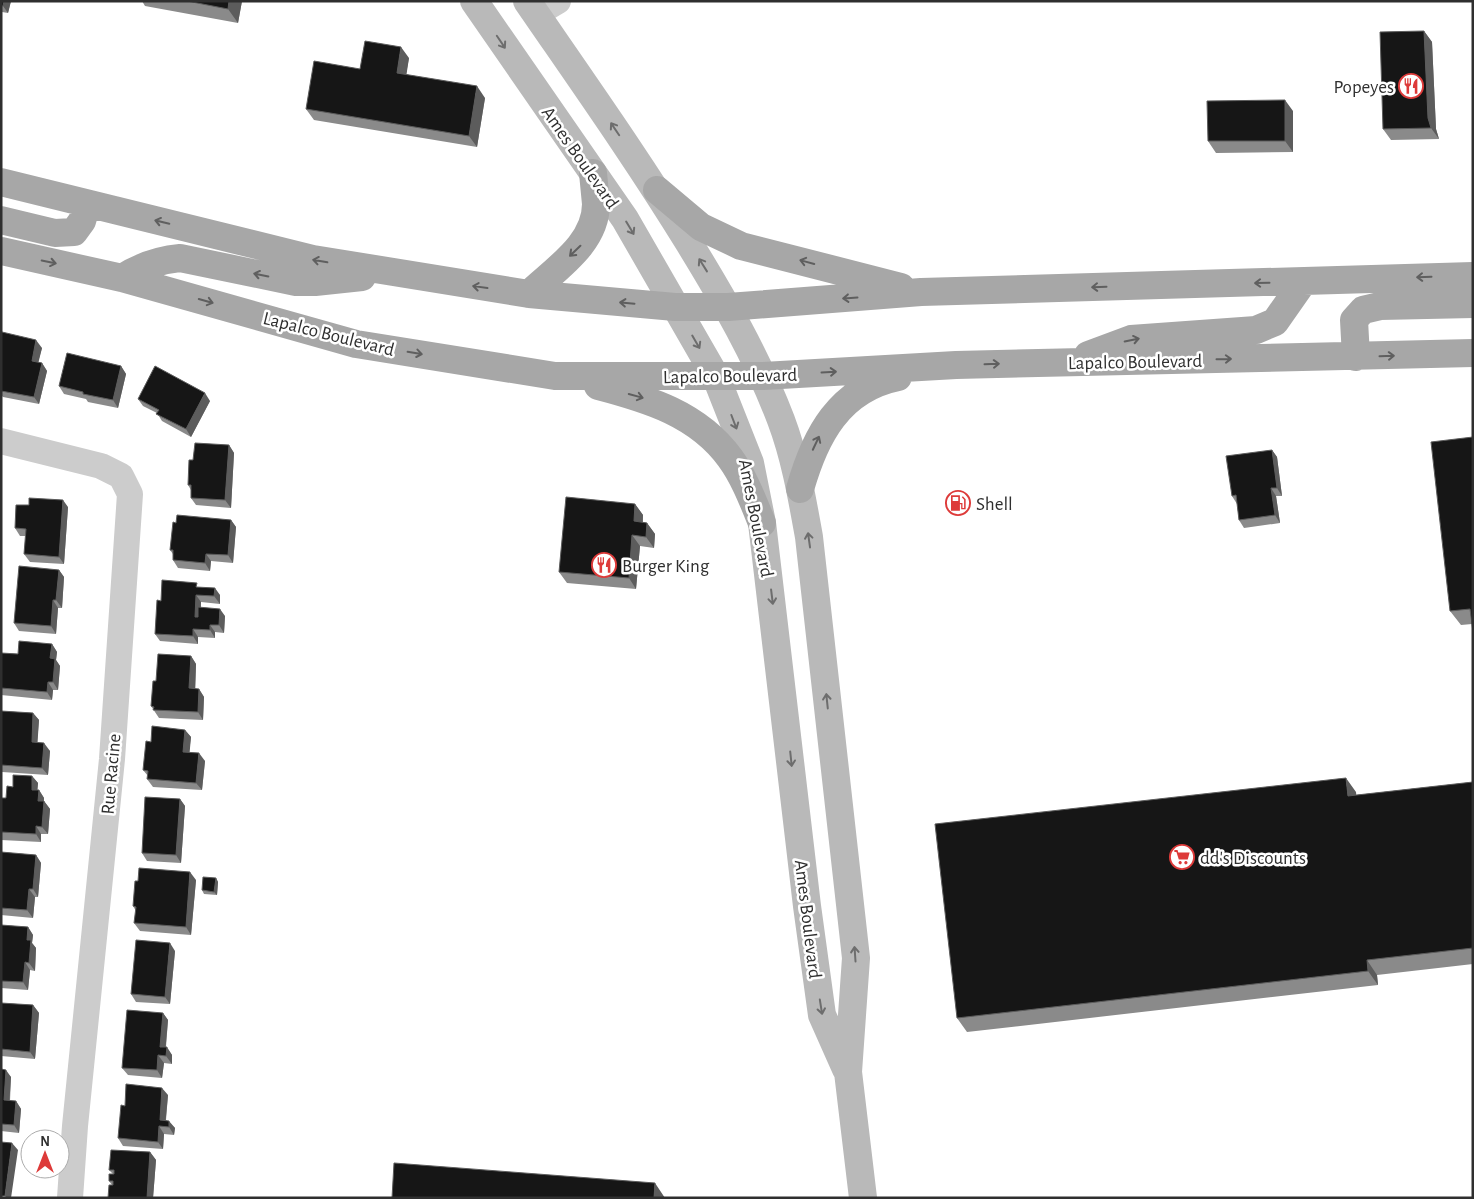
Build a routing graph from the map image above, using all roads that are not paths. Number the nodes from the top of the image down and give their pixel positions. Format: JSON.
{"nodes":[{"id":1,"x":474,"y":1,"type":"edge"},
{"id":2,"x":540,"y":6,"type":"edge"},
{"id":3,"x":593,"y":173,"type":"junction"},
{"id":4,"x":1,"y":182,"type":"edge"},
{"id":5,"x":657,"y":190,"type":"junction"},
{"id":6,"x":87,"y":204,"type":"junction"},
{"id":7,"x":1,"y":220,"type":"edge"},
{"id":8,"x":1,"y":251,"type":"edge"},
{"id":9,"x":396,"y":273,"type":"junction"},
{"id":10,"x":1473,"y":276,"type":"edge"},
{"id":11,"x":122,"y":278,"type":"junction"},
{"id":12,"x":1303,"y":282,"type":"junction"},
{"id":13,"x":921,"y":292,"type":"junction"},
{"id":14,"x":529,"y":294,"type":"junction"},
{"id":15,"x":1473,"y":304,"type":"edge"},
{"id":16,"x":676,"y":307,"type":"junction"},
{"id":17,"x":728,"y":307,"type":"junction"},
{"id":18,"x":1473,"y":353,"type":"edge"},
{"id":19,"x":1356,"y":357,"type":"junction"},
{"id":20,"x":1070,"y":362,"type":"junction"},
{"id":21,"x":956,"y":365,"type":"junction"},
{"id":22,"x":555,"y":376,"type":"junction"},
{"id":23,"x":763,"y":376,"type":"junction"},
{"id":24,"x":716,"y":377,"type":"junction"},
{"id":25,"x":1,"y":441,"type":"edge"},
{"id":26,"x":800,"y":489,"type":"junction"},
{"id":27,"x":762,"y":523,"type":"junction"},
{"id":28,"x":848,"y":1072,"type":"junction"},
{"id":29,"x":70,"y":1198,"type":"edge"},
{"id":30,"x":863,"y":1198,"type":"edge"}],
"edges":[{"from":1,"to":3,"type":"street","name":"Ames Boulevard","one_way":true},
{"from":5,"to":2,"type":"street","name":"Ames Boulevard","one_way":true},
{"from":3,"to":14,"type":"main road","one_way":true},
{"from":3,"to":16,"type":"street","name":"Ames Boulevard","one_way":true},
{"from":4,"to":6,"type":"main road"},
{"from":13,"to":5,"type":"main road","one_way":true},
{"from":17,"to":5,"type":"street","name":"Ames Boulevard","one_way":true},
{"from":6,"to":7,"type":"main road"},
{"from":9,"to":6,"type":"main road","one_way":true},
{"from":8,"to":11,"type":"main road","name":"Lapalco Boulevard","one_way":true},
{"from":9,"to":11,"type":"main road","one_way":true},
{"from":14,"to":9,"type":"main road","one_way":true},
{"from":10,"to":12,"type":"main road","one_way":true},
{"from":11,"to":22,"type":"main road","name":"Lapalco Boulevard","one_way":true},
{"from":12,"to":13,"type":"main road","one_way":true},
{"from":20,"to":12,"type":"main road","one_way":true},
{"from":13,"to":17,"type":"main road","one_way":true},
{"from":16,"to":14,"type":"main road","one_way":true},
{"from":15,"to":19,"type":"main road"},
{"from":16,"to":17,"type":"main road"},
{"from":16,"to":24,"type":"street","name":"Ames Boulevard","one_way":true},
{"from":17,"to":23,"type":"street","name":"Ames Boulevard"},
{"from":19,"to":18,"type":"main road","name":"Lapalco Boulevard","one_way":true},
{"from":20,"to":19,"type":"main road","name":"Lapalco Boulevard","one_way":true},
{"from":21,"to":20,"type":"main road","name":"Lapalco Boulevard","one_way":true},
{"from":23,"to":21,"type":"main road","name":"Lapalco Boulevard","one_way":true},
{"from":26,"to":21,"type":"main road","one_way":true},
{"from":22,"to":24,"type":"main road","name":"Lapalco Boulevard"},
{"from":22,"to":27,"type":"main road","one_way":true},
{"from":23,"to":24,"type":"main road","name":"Lapalco Boulevard"},
{"from":23,"to":26,"type":"street","name":"Ames Boulevard"},
{"from":24,"to":27,"type":"street","name":"Ames Boulevard","one_way":true},
{"from":25,"to":29,"type":"street","name":"Rue Racine"},
{"from":28,"to":26,"type":"street","name":"Ames Boulevard","one_way":true},
{"from":27,"to":28,"type":"street","name":"Ames Boulevard","one_way":true},
{"from":28,"to":30,"type":"street","name":"Ames Boulevard"}]}
